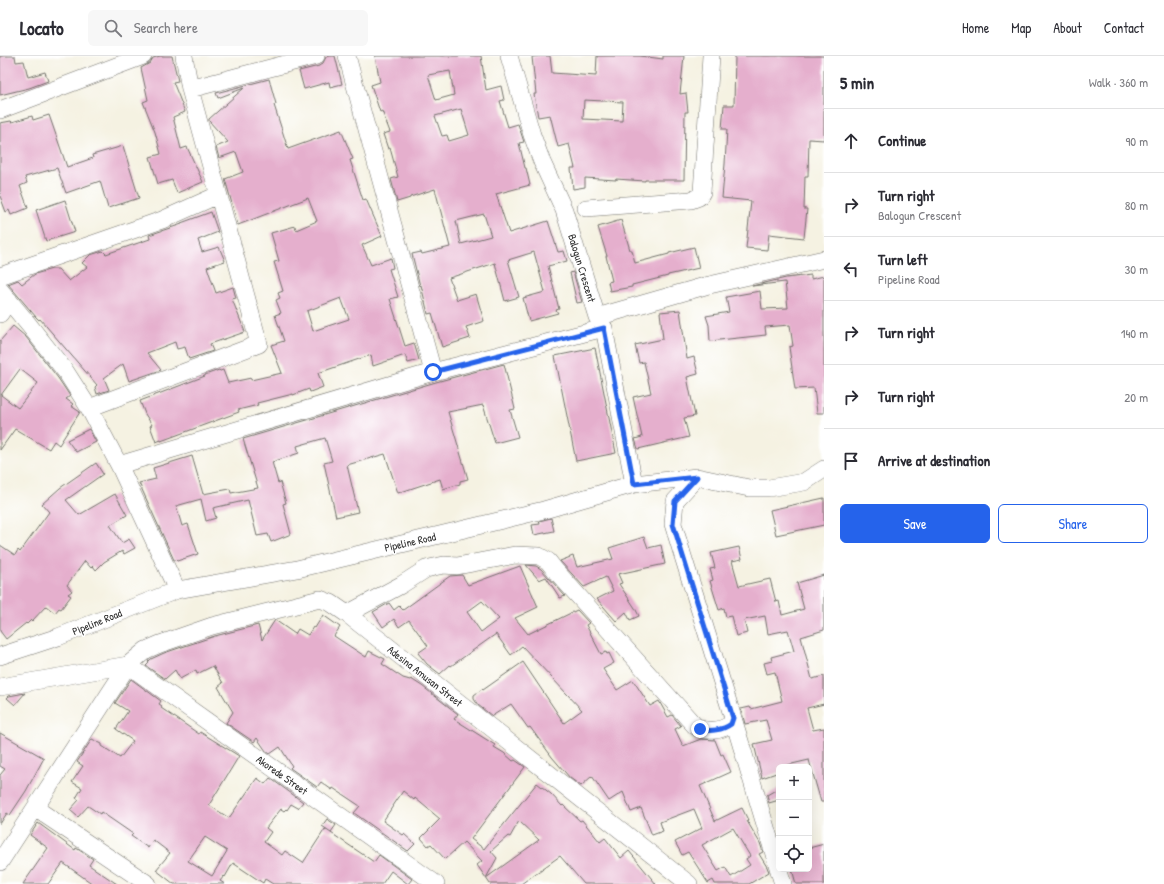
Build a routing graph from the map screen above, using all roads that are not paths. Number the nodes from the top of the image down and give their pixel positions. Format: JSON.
{"nodes":[{"id":1,"x":143,"y":56,"type":"edge"},
{"id":2,"x":184,"y":56,"type":"edge"},
{"id":3,"x":316,"y":56,"type":"edge"},
{"id":4,"x":347,"y":56,"type":"edge"},
{"id":5,"x":510,"y":56,"type":"edge"},
{"id":6,"x":710,"y":56,"type":"edge"},
{"id":7,"x":190,"y":89,"type":"junction"},
{"id":8,"x":0,"y":110,"type":"edge"},
{"id":9,"x":218,"y":195,"type":"junction"},
{"id":10,"x":586,"y":208,"type":"dead end"},
{"id":11,"x":824,"y":259,"type":"edge"},
{"id":12,"x":0,"y":276,"type":"edge"},
{"id":13,"x":3,"y":301,"type":"edge"},
{"id":14,"x":601,"y":322,"type":"junction"},
{"id":15,"x":433,"y":372,"type":"junction"},
{"id":16,"x":89,"y":408,"type":"junction"},
{"id":17,"x":119,"y":465,"type":"junction"},
{"id":18,"x":824,"y":469,"type":"edge"},
{"id":19,"x":697,"y":477,"type":"junction"},
{"id":20,"x":634,"y":484,"type":"junction"},
{"id":21,"x":177,"y":590,"type":"junction"},
{"id":22,"x":347,"y":614,"type":"junction"},
{"id":23,"x":0,"y":656,"type":"edge"},
{"id":24,"x":128,"y":665,"type":"junction"},
{"id":25,"x":0,"y":688,"type":"edge"},
{"id":26,"x":733,"y":718,"type":"junction"},
{"id":27,"x":35,"y":808,"type":"junction"},
{"id":28,"x":0,"y":862,"type":"edge"},
{"id":29,"x":148,"y":884,"type":"edge"},
{"id":30,"x":436,"y":884,"type":"edge"},
{"id":31,"x":689,"y":884,"type":"edge"},
{"id":32,"x":783,"y":884,"type":"edge"}],
"edges":[{"from":1,"to":8,"type":"street"},
{"from":2,"to":7,"type":"street"},
{"from":3,"to":7,"type":"street"},
{"from":4,"to":15,"type":"street"},
{"from":5,"to":14,"type":"street","name":"Balogun Crescent"},
{"from":6,"to":10,"type":"street"},
{"from":7,"to":9,"type":"street"},
{"from":9,"to":12,"type":"street"},
{"from":9,"to":16,"type":"street"},
{"from":11,"to":14,"type":"street"},
{"from":13,"to":16,"type":"street"},
{"from":14,"to":15,"type":"street"},
{"from":14,"to":20,"type":"street","name":"Balogun Crescent"},
{"from":15,"to":17,"type":"street"},
{"from":16,"to":17,"type":"street"},
{"from":17,"to":21,"type":"street"},
{"from":18,"to":19,"type":"street","name":"Pipeline Road"},
{"from":19,"to":20,"type":"street","name":"Pipeline Road"},
{"from":19,"to":26,"type":"street"},
{"from":20,"to":21,"type":"street","name":"Pipeline Road"},
{"from":21,"to":23,"type":"street","name":"Pipeline Road"},
{"from":22,"to":24,"type":"street","name":"Adesina Amusan Street"},
{"from":22,"to":26,"type":"street"},
{"from":22,"to":31,"type":"street","name":"Adesina Amusan Street"},
{"from":24,"to":25,"type":"street"},
{"from":24,"to":27,"type":"street"},
{"from":24,"to":30,"type":"street","name":"Akorede Street"},
{"from":26,"to":32,"type":"street"},
{"from":27,"to":28,"type":"street"},
{"from":27,"to":29,"type":"street"}]}
